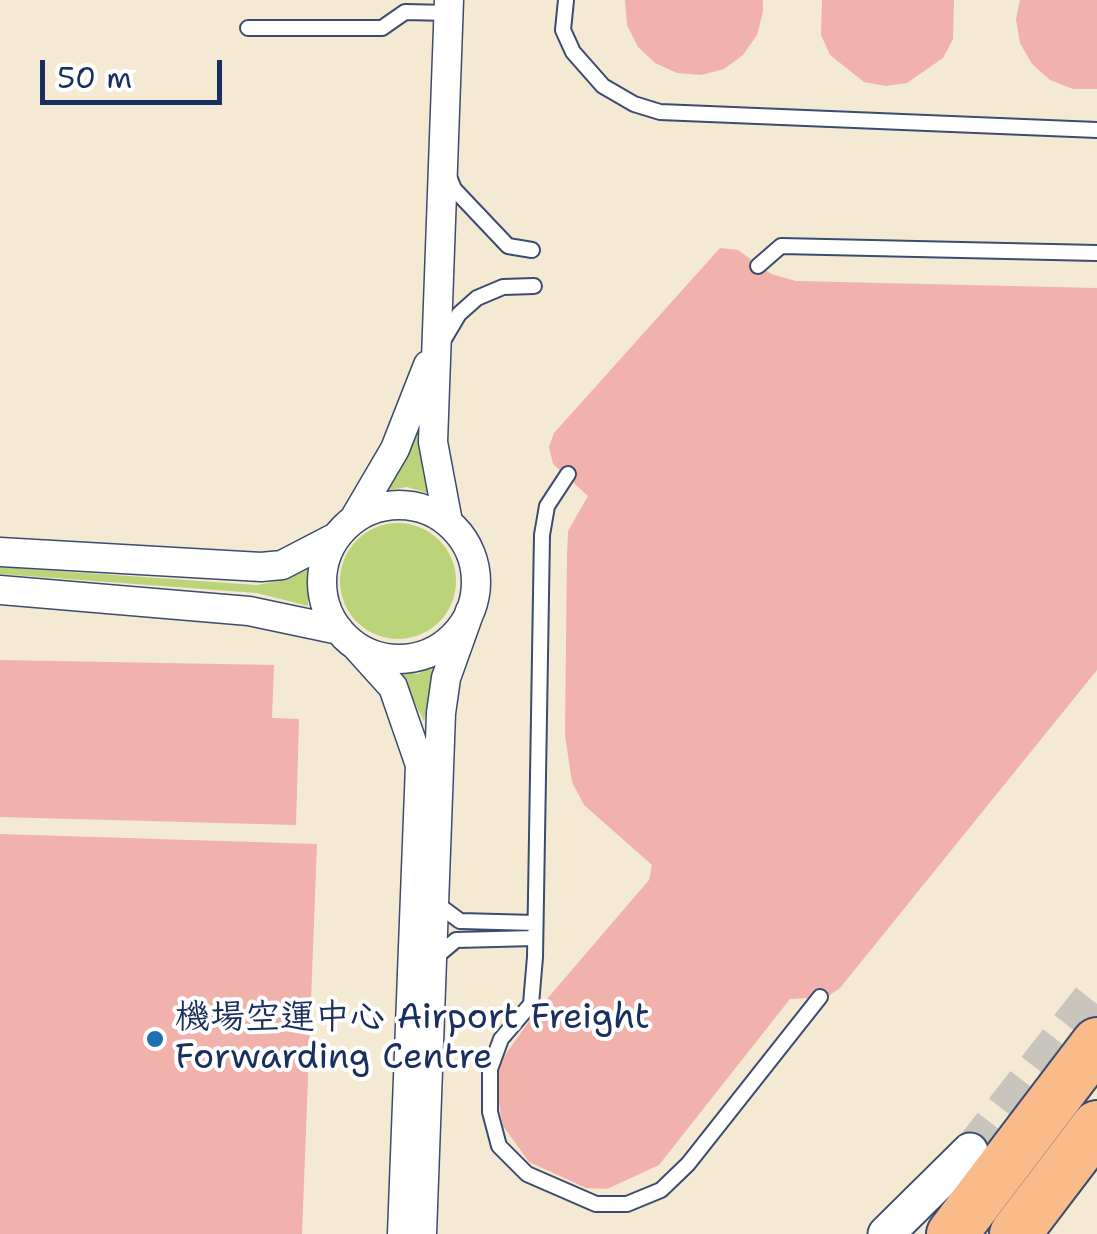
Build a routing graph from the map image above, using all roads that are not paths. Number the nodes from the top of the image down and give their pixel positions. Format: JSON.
{"nodes":[{"id":1,"x":566,"y":0,"type":"edge"},
{"id":2,"x":412,"y":6,"type":"edge"},
{"id":3,"x":448,"y":7,"type":"edge"},
{"id":4,"x":248,"y":28,"type":"dead end"},
{"id":5,"x":1097,"y":130,"type":"edge"},
{"id":6,"x":442,"y":160,"type":"junction"},
{"id":7,"x":532,"y":250,"type":"dead end"},
{"id":8,"x":1097,"y":253,"type":"edge"},
{"id":9,"x":758,"y":266,"type":"dead end"},
{"id":10,"x":534,"y":286,"type":"dead end"},
{"id":11,"x":436,"y":346,"type":"junction"},
{"id":12,"x":568,"y":474,"type":"dead end"},
{"id":13,"x":448,"y":522,"type":"junction"},
{"id":14,"x":345,"y":528,"type":"junction"},
{"id":15,"x":0,"y":552,"type":"edge"},
{"id":16,"x":0,"y":590,"type":"edge"},
{"id":17,"x":470,"y":611,"type":"junction"},
{"id":18,"x":347,"y":638,"type":"junction"},
{"id":19,"x":437,"y":904,"type":"junction"},
{"id":20,"x":535,"y":931,"type":"junction"},
{"id":21,"x":434,"y":959,"type":"junction"},
{"id":22,"x":820,"y":998,"type":"dead end"},
{"id":23,"x":1097,"y":1043,"type":"edge"},
{"id":24,"x":1097,"y":1126,"type":"edge"},
{"id":25,"x":970,"y":1151,"type":"tunnel mouth"},
{"id":26,"x":402,"y":1234,"type":"edge"},
{"id":27,"x":422,"y":1234,"type":"edge"},
{"id":28,"x":886,"y":1234,"type":"edge"},
{"id":29,"x":952,"y":1234,"type":"edge"},
{"id":30,"x":1015,"y":1234,"type":"edge"}],
"edges":[{"from":1,"to":5,"type":"lane"},
{"from":2,"to":3,"type":"lane"},
{"from":2,"to":4,"type":"lane"},
{"from":3,"to":6,"type":"street"},
{"from":6,"to":7,"type":"lane"},
{"from":6,"to":11,"type":"street"},
{"from":8,"to":9,"type":"lane"},
{"from":10,"to":11,"type":"lane"},
{"from":11,"to":13,"type":"street"},
{"from":11,"to":14,"type":"street"},
{"from":12,"to":20,"type":"lane"},
{"from":13,"to":14,"type":"street"},
{"from":13,"to":17,"type":"street"},
{"from":14,"to":15,"type":"street"},
{"from":14,"to":18,"type":"street"},
{"from":16,"to":18,"type":"street"},
{"from":17,"to":18,"type":"street"},
{"from":17,"to":19,"type":"street"},
{"from":18,"to":26,"type":"street"},
{"from":19,"to":20,"type":"lane"},
{"from":19,"to":21,"type":"street"},
{"from":20,"to":21,"type":"lane"},
{"from":20,"to":22,"type":"lane"},
{"from":21,"to":27,"type":"street"},
{"from":23,"to":29,"type":"highway"},
{"from":24,"to":30,"type":"highway"},
{"from":25,"to":28,"type":"street"}]}
